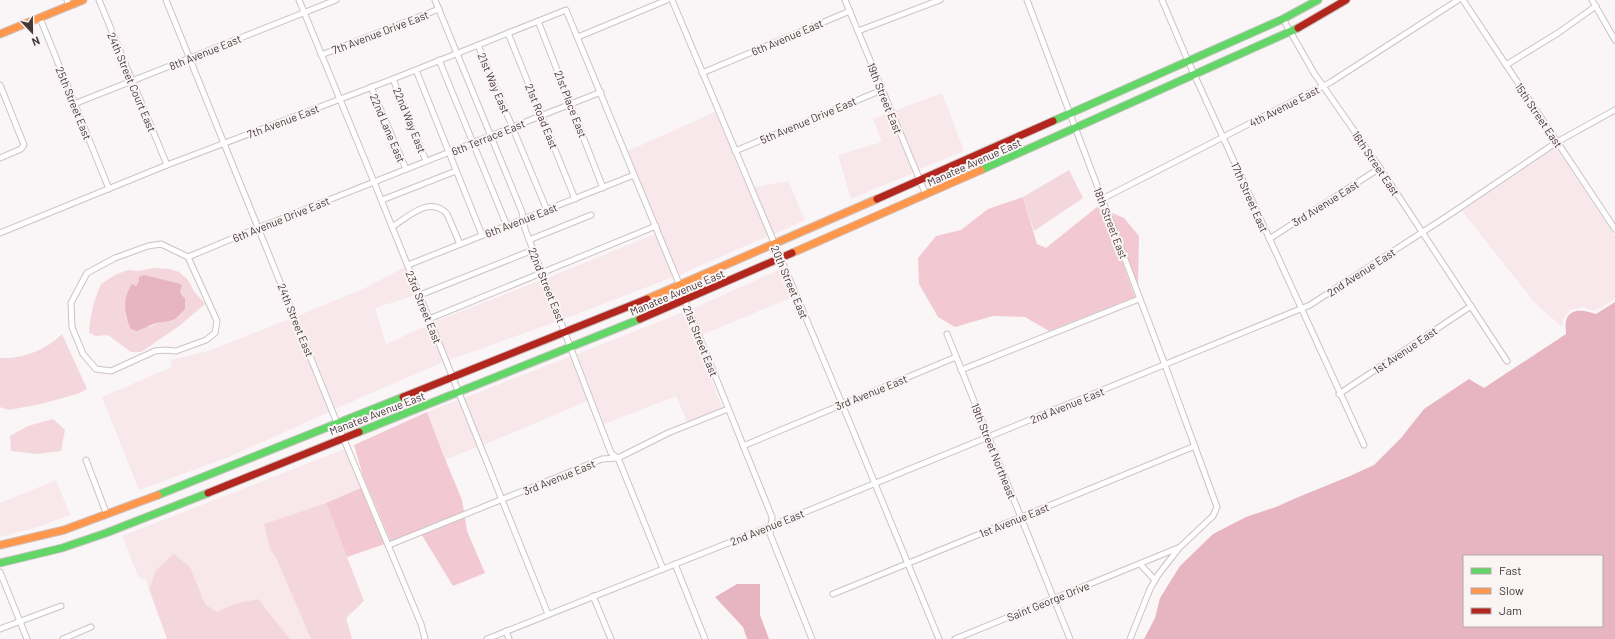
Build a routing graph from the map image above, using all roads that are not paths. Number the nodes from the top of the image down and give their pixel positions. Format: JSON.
{"nodes":[{"id":1,"x":83,"y":0,"type":"edge"},
{"id":2,"x":98,"y":0,"type":"edge"},
{"id":3,"x":166,"y":0,"type":"edge"},
{"id":4,"x":299,"y":0,"type":"edge"},
{"id":5,"x":336,"y":0,"type":"edge"},
{"id":6,"x":435,"y":0,"type":"edge"},
{"id":7,"x":667,"y":0,"type":"edge"},
{"id":8,"x":672,"y":0,"type":"edge"},
{"id":9,"x":845,"y":0,"type":"edge"},
{"id":10,"x":940,"y":0,"type":"edge"},
{"id":11,"x":1027,"y":0,"type":"edge"},
{"id":12,"x":1162,"y":0,"type":"edge"},
{"id":13,"x":1318,"y":0,"type":"edge"},
{"id":14,"x":1346,"y":0,"type":"edge"},
{"id":15,"x":1458,"y":0,"type":"edge"},
{"id":16,"x":1463,"y":0,"type":"edge"},
{"id":17,"x":1592,"y":0,"type":"edge"},
{"id":18,"x":68,"y":3,"type":"edge"},
{"id":19,"x":1596,"y":6,"type":"junction"},
{"id":20,"x":439,"y":9,"type":"junction"},
{"id":21,"x":566,"y":10,"type":"joint"},
{"id":22,"x":850,"y":11,"type":"junction"},
{"id":23,"x":304,"y":12,"type":"junction"},
{"id":24,"x":40,"y":18,"type":"junction"},
{"id":25,"x":1283,"y":19,"type":"junction"},
{"id":26,"x":538,"y":21,"type":"junction"},
{"id":27,"x":858,"y":32,"type":"junction"},
{"id":28,"x":508,"y":33,"type":"junction"},
{"id":29,"x":1290,"y":33,"type":"junction"},
{"id":30,"x":0,"y":34,"type":"edge"},
{"id":31,"x":578,"y":37,"type":"junction"},
{"id":32,"x":1615,"y":40,"type":"edge"},
{"id":33,"x":478,"y":45,"type":"junction"},
{"id":34,"x":457,"y":53,"type":"junction"},
{"id":35,"x":321,"y":55,"type":"junction"},
{"id":36,"x":189,"y":58,"type":"junction"},
{"id":37,"x":439,"y":60,"type":"junction"},
{"id":38,"x":1188,"y":61,"type":"junction"},
{"id":39,"x":1506,"y":65,"type":"junction"},
{"id":40,"x":416,"y":70,"type":"junction"},
{"id":41,"x":702,"y":73,"type":"junction"},
{"id":42,"x":1195,"y":75,"type":"junction"},
{"id":43,"x":393,"y":79,"type":"junction"},
{"id":44,"x":131,"y":81,"type":"junction"},
{"id":45,"x":0,"y":84,"type":"edge"},
{"id":46,"x":1324,"y":86,"type":"junction"},
{"id":47,"x":371,"y":87,"type":"junction"},
{"id":48,"x":882,"y":90,"type":"junction"},
{"id":49,"x":601,"y":92,"type":"junction"},
{"id":50,"x":340,"y":99,"type":"junction"},
{"id":51,"x":74,"y":104,"type":"junction"},
{"id":52,"x":571,"y":104,"type":"junction"},
{"id":53,"x":1615,"y":110,"type":"edge"},
{"id":54,"x":1070,"y":114,"type":"junction"},
{"id":55,"x":542,"y":116,"type":"junction"},
{"id":56,"x":512,"y":127,"type":"junction"},
{"id":57,"x":1075,"y":129,"type":"junction"},
{"id":58,"x":491,"y":136,"type":"junction"},
{"id":59,"x":1223,"y":137,"type":"junction"},
{"id":60,"x":1557,"y":142,"type":"junction"},
{"id":61,"x":224,"y":143,"type":"junction"},
{"id":62,"x":472,"y":143,"type":"junction"},
{"id":63,"x":735,"y":151,"type":"junction"},
{"id":64,"x":449,"y":152,"type":"junction"},
{"id":65,"x":0,"y":158,"type":"edge"},
{"id":66,"x":426,"y":161,"type":"junction"},
{"id":67,"x":167,"y":165,"type":"junction"},
{"id":68,"x":1380,"y":168,"type":"junction"},
{"id":69,"x":406,"y":170,"type":"junction"},
{"id":70,"x":456,"y":171,"type":"junction"},
{"id":71,"x":634,"y":175,"type":"junction"},
{"id":72,"x":919,"y":180,"type":"junction"},
{"id":73,"x":374,"y":182,"type":"junction"},
{"id":74,"x":603,"y":188,"type":"junction"},
{"id":75,"x":108,"y":189,"type":"junction"},
{"id":76,"x":926,"y":195,"type":"junction"},
{"id":77,"x":575,"y":199,"type":"junction"},
{"id":78,"x":1102,"y":199,"type":"junction"},
{"id":79,"x":382,"y":200,"type":"junction"},
{"id":80,"x":547,"y":210,"type":"junction"},
{"id":81,"x":591,"y":215,"type":"dead end"},
{"id":82,"x":523,"y":220,"type":"junction"},
{"id":83,"x":507,"y":226,"type":"junction"},
{"id":84,"x":656,"y":226,"type":"junction"},
{"id":85,"x":1614,"y":226,"type":"edge"},
{"id":86,"x":392,"y":227,"type":"junction"},
{"id":87,"x":258,"y":228,"type":"junction"},
{"id":88,"x":1423,"y":231,"type":"junction"},
{"id":89,"x":0,"y":233,"type":"edge"},
{"id":90,"x":482,"y":235,"type":"junction"},
{"id":91,"x":1269,"y":239,"type":"junction"},
{"id":92,"x":529,"y":240,"type":"junction"},
{"id":93,"x":460,"y":244,"type":"junction"},
{"id":94,"x":775,"y":245,"type":"junction"},
{"id":95,"x":533,"y":250,"type":"junction"},
{"id":96,"x":188,"y":257,"type":"junction"},
{"id":97,"x":781,"y":259,"type":"junction"},
{"id":98,"x":408,"y":265,"type":"junction"},
{"id":99,"x":542,"y":273,"type":"junction"},
{"id":100,"x":680,"y":286,"type":"junction"},
{"id":101,"x":420,"y":295,"type":"junction"},
{"id":102,"x":1139,"y":299,"type":"junction"},
{"id":103,"x":685,"y":301,"type":"junction"},
{"id":104,"x":1472,"y":306,"type":"junction"},
{"id":105,"x":1301,"y":309,"type":"junction"},
{"id":106,"x":429,"y":319,"type":"junction"},
{"id":107,"x":566,"y":332,"type":"junction"},
{"id":108,"x":947,"y":334,"type":"dead end"},
{"id":109,"x":571,"y":348,"type":"junction"},
{"id":110,"x":956,"y":357,"type":"junction"},
{"id":111,"x":1507,"y":361,"type":"dead end"},
{"id":112,"x":1166,"y":365,"type":"junction"},
{"id":113,"x":961,"y":370,"type":"junction"},
{"id":114,"x":453,"y":378,"type":"junction"},
{"id":115,"x":459,"y":393,"type":"junction"},
{"id":116,"x":1339,"y":394,"type":"junction"},
{"id":117,"x":842,"y":404,"type":"junction"},
{"id":118,"x":728,"y":409,"type":"junction"},
{"id":119,"x":337,"y":423,"type":"junction"},
{"id":120,"x":988,"y":437,"type":"junction"},
{"id":121,"x":343,"y":438,"type":"junction"},
{"id":122,"x":1364,"y":445,"type":"dead end"},
{"id":123,"x":743,"y":446,"type":"junction"},
{"id":124,"x":1196,"y":446,"type":"junction"},
{"id":125,"x":618,"y":458,"type":"junction"},
{"id":126,"x":86,"y":460,"type":"dead end"},
{"id":127,"x":875,"y":483,"type":"junction"},
{"id":128,"x":501,"y":500,"type":"junction"},
{"id":129,"x":107,"y":514,"type":"junction"},
{"id":130,"x":1021,"y":517,"type":"junction"},
{"id":131,"x":771,"y":526,"type":"junction"},
{"id":132,"x":0,"y":545,"type":"edge"},
{"id":133,"x":389,"y":545,"type":"junction"},
{"id":134,"x":1179,"y":548,"type":"junction"},
{"id":135,"x":0,"y":563,"type":"edge"},
{"id":136,"x":908,"y":563,"type":"junction"},
{"id":137,"x":675,"y":564,"type":"junction"},
{"id":138,"x":1140,"y":564,"type":"junction"},
{"id":139,"x":663,"y":568,"type":"junction"},
{"id":140,"x":0,"y":572,"type":"edge"},
{"id":141,"x":1155,"y":580,"type":"junction"},
{"id":142,"x":833,"y":594,"type":"dead end"},
{"id":143,"x":593,"y":596,"type":"junction"},
{"id":144,"x":1054,"y":599,"type":"junction"},
{"id":145,"x":61,"y":606,"type":"dead end"},
{"id":146,"x":548,"y":614,"type":"junction"},
{"id":147,"x":20,"y":621,"type":"junction"},
{"id":148,"x":91,"y":627,"type":"dead end"},
{"id":149,"x":0,"y":629,"type":"edge"},
{"id":150,"x":506,"y":631,"type":"junction"},
{"id":151,"x":27,"y":639,"type":"edge"},
{"id":152,"x":62,"y":639,"type":"edge"},
{"id":153,"x":425,"y":639,"type":"edge"},
{"id":154,"x":486,"y":639,"type":"edge"},
{"id":155,"x":509,"y":639,"type":"edge"},
{"id":156,"x":611,"y":639,"type":"edge"},
{"id":157,"x":705,"y":639,"type":"edge"},
{"id":158,"x":812,"y":639,"type":"edge"},
{"id":159,"x":939,"y":639,"type":"edge"},
{"id":160,"x":955,"y":639,"type":"edge"},
{"id":161,"x":1070,"y":639,"type":"edge"},
{"id":162,"x":1130,"y":639,"type":"edge"}],
"edges":[{"from":1,"to":18,"type":"main road"},
{"from":2,"to":44,"type":"street","name":"24th Street Court East"},
{"from":3,"to":36,"type":"street","name":"24th Street East"},
{"from":4,"to":23,"type":"street","name":"23rd Street East"},
{"from":5,"to":23,"type":"street","name":"8th Avenue East"},
{"from":6,"to":20,"type":"street","name":"22nd Street East"},
{"from":7,"to":31,"type":"street"},
{"from":8,"to":41,"type":"street","name":"20th Street East"},
{"from":9,"to":22,"type":"street","name":"19th Street East"},
{"from":10,"to":27,"type":"street"},
{"from":11,"to":54,"type":"street","name":"18th Street East"},
{"from":12,"to":38,"type":"street","name":"17th Street East"},
{"from":13,"to":25,"type":"main road","name":"Manatee Avenue East"},
{"from":14,"to":29,"type":"main road","name":"Manatee Avenue East"},
{"from":15,"to":46,"type":"street","name":"4th Avenue East"},
{"from":16,"to":39,"type":"street","name":"15th Street East"},
{"from":17,"to":19,"type":"street"},
{"from":18,"to":24,"type":"main road"},
{"from":19,"to":32,"type":"street"},
{"from":19,"to":39,"type":"street"},
{"from":20,"to":34,"type":"street","name":"22nd Street East"},
{"from":20,"to":35,"type":"street","name":"7th Avenue Drive East"},
{"from":21,"to":26,"type":"street","name":"7th Avenue East"},
{"from":21,"to":31,"type":"street","name":"21st Street East"},
{"from":22,"to":27,"type":"street","name":"19th Street East"},
{"from":22,"to":41,"type":"street","name":"6th Avenue East"},
{"from":23,"to":35,"type":"street","name":"23rd Street East"},
{"from":23,"to":36,"type":"street","name":"8th Avenue East"},
{"from":24,"to":30,"type":"main road"},
{"from":24,"to":51,"type":"street","name":"25th Street East"},
{"from":25,"to":29,"type":"street","name":"16th Street East"},
{"from":25,"to":38,"type":"main road","name":"Manatee Avenue East"},
{"from":26,"to":28,"type":"street","name":"7th Avenue East"},
{"from":26,"to":52,"type":"street","name":"21st Place East"},
{"from":27,"to":48,"type":"street","name":"19th Street East"},
{"from":28,"to":33,"type":"street","name":"7th Avenue East"},
{"from":28,"to":55,"type":"street","name":"21st Road East"},
{"from":29,"to":42,"type":"main road","name":"Manatee Avenue East"},
{"from":29,"to":46,"type":"street","name":"16th Street East"},
{"from":31,"to":49,"type":"street","name":"21st Street East"},
{"from":33,"to":34,"type":"street","name":"7th Avenue East"},
{"from":33,"to":56,"type":"street","name":"21st Way East"},
{"from":34,"to":37,"type":"street","name":"7th Avenue East"},
{"from":34,"to":58,"type":"street","name":"22nd Street East"},
{"from":35,"to":50,"type":"street","name":"23rd Street East"},
{"from":36,"to":44,"type":"street","name":"8th Avenue East"},
{"from":36,"to":61,"type":"street","name":"24th Street East"},
{"from":37,"to":40,"type":"street","name":"7th Avenue East"},
{"from":37,"to":62,"type":"street"},
{"from":38,"to":42,"type":"street","name":"17th Street East"},
{"from":38,"to":54,"type":"main road","name":"Manatee Avenue East"},
{"from":39,"to":60,"type":"street","name":"15th Street East"},
{"from":40,"to":43,"type":"street","name":"7th Avenue East"},
{"from":40,"to":64,"type":"street"},
{"from":41,"to":63,"type":"street","name":"20th Street East"},
{"from":42,"to":57,"type":"main road","name":"Manatee Avenue East"},
{"from":42,"to":59,"type":"street","name":"17th Street East"},
{"from":43,"to":47,"type":"street","name":"7th Avenue East"},
{"from":43,"to":66,"type":"street","name":"22nd Way East"},
{"from":44,"to":51,"type":"street","name":"8th Avenue East"},
{"from":44,"to":67,"type":"street","name":"24th Street Court East"},
{"from":45,"to":65,"type":"street"},
{"from":46,"to":59,"type":"street","name":"4th Avenue East"},
{"from":46,"to":68,"type":"street","name":"16th Street East"},
{"from":47,"to":50,"type":"street","name":"7th Avenue East"},
{"from":47,"to":69,"type":"street","name":"22nd Lane East"},
{"from":48,"to":63,"type":"street","name":"5th Avenue Drive East"},
{"from":48,"to":72,"type":"street","name":"19th Street East"},
{"from":49,"to":52,"type":"street","name":"6th Terrace East"},
{"from":49,"to":71,"type":"street","name":"21st Street East"},
{"from":50,"to":61,"type":"street","name":"7th Avenue East"},
{"from":50,"to":73,"type":"street","name":"23rd Street East"},
{"from":51,"to":75,"type":"street","name":"25th Street East"},
{"from":52,"to":55,"type":"street","name":"6th Terrace East"},
{"from":52,"to":74,"type":"street","name":"21st Place East"},
{"from":53,"to":60,"type":"street","name":"2nd Avenue East"},
{"from":54,"to":57,"type":"street","name":"18th Street East"},
{"from":54,"to":72,"type":"main road","name":"Manatee Avenue East"},
{"from":55,"to":56,"type":"street","name":"6th Terrace East"},
{"from":55,"to":77,"type":"street","name":"21st Road East"},
{"from":56,"to":58,"type":"street","name":"6th Terrace East"},
{"from":56,"to":80,"type":"street","name":"21st Way East"},
{"from":57,"to":76,"type":"main road","name":"Manatee Avenue East"},
{"from":57,"to":78,"type":"street","name":"18th Street East"},
{"from":58,"to":62,"type":"street","name":"6th Terrace East"},
{"from":58,"to":82,"type":"street","name":"22nd Street East"},
{"from":59,"to":78,"type":"street","name":"4th Avenue East"},
{"from":59,"to":91,"type":"street","name":"17th Street East"},
{"from":60,"to":85,"type":"street","name":"15th Street East"},
{"from":60,"to":88,"type":"street","name":"2nd Avenue East"},
{"from":61,"to":67,"type":"street","name":"7th Avenue East"},
{"from":61,"to":87,"type":"street","name":"24th Street East"},
{"from":62,"to":64,"type":"street","name":"6th Terrace East"},
{"from":62,"to":83,"type":"street"},
{"from":63,"to":94,"type":"street","name":"20th Street East"},
{"from":64,"to":66,"type":"street","name":"6th Terrace East"},
{"from":64,"to":70,"type":"street"},
{"from":66,"to":69,"type":"street","name":"6th Terrace East"},
{"from":67,"to":75,"type":"street","name":"7th Avenue East"},
{"from":68,"to":88,"type":"street","name":"16th Street East"},
{"from":68,"to":91,"type":"street","name":"3rd Avenue East"},
{"from":69,"to":73,"type":"street","name":"6th Terrace East"},
{"from":70,"to":79,"type":"street"},
{"from":70,"to":90,"type":"street"},
{"from":71,"to":74,"type":"street","name":"6th Avenue East"},
{"from":71,"to":84,"type":"street","name":"21st Street East"},
{"from":72,"to":76,"type":"street","name":"19th Street East"},
{"from":72,"to":94,"type":"main road","name":"Manatee Avenue East"},
{"from":73,"to":79,"type":"street","name":"23rd Street East"},
{"from":73,"to":87,"type":"street","name":"6th Avenue Drive East"},
{"from":74,"to":77,"type":"street","name":"6th Avenue East"},
{"from":75,"to":89,"type":"street","name":"7th Avenue East"},
{"from":76,"to":97,"type":"main road","name":"Manatee Avenue East"},
{"from":77,"to":80,"type":"street","name":"6th Avenue East"},
{"from":78,"to":102,"type":"street","name":"18th Street East"},
{"from":79,"to":86,"type":"street","name":"23rd Street East"},
{"from":80,"to":82,"type":"street","name":"6th Avenue East"},
{"from":81,"to":92,"type":"street"},
{"from":82,"to":83,"type":"street","name":"6th Avenue East"},
{"from":82,"to":92,"type":"street","name":"22nd Street East"},
{"from":83,"to":90,"type":"street","name":"6th Avenue East"},
{"from":84,"to":99,"type":"street"},
{"from":84,"to":100,"type":"street","name":"21st Street East"},
{"from":86,"to":93,"type":"street"},
{"from":86,"to":98,"type":"street","name":"23rd Street East"},
{"from":87,"to":96,"type":"street","name":"6th Avenue Drive East"},
{"from":87,"to":119,"type":"street","name":"24th Street East"},
{"from":88,"to":104,"type":"street","name":"16th Street East"},
{"from":88,"to":105,"type":"street","name":"2nd Avenue East"},
{"from":90,"to":93,"type":"street","name":"6th Avenue East"},
{"from":91,"to":105,"type":"street","name":"17th Street East"},
{"from":92,"to":95,"type":"street","name":"22nd Street East"},
{"from":93,"to":98,"type":"street","name":"6th Avenue East"},
{"from":94,"to":97,"type":"street","name":"20th Street East"},
{"from":94,"to":100,"type":"main road","name":"Manatee Avenue East"},
{"from":95,"to":99,"type":"street","name":"22nd Street East"},
{"from":95,"to":101,"type":"street"},
{"from":96,"to":96,"type":"street"},
{"from":97,"to":103,"type":"main road","name":"Manatee Avenue East"},
{"from":97,"to":117,"type":"street","name":"20th Street East"},
{"from":98,"to":101,"type":"street","name":"23rd Street East"},
{"from":99,"to":106,"type":"street"},
{"from":99,"to":107,"type":"street","name":"22nd Street East"},
{"from":100,"to":103,"type":"street","name":"21st Street East"},
{"from":100,"to":107,"type":"main road","name":"Manatee Avenue East"},
{"from":101,"to":106,"type":"street","name":"23rd Street East"},
{"from":102,"to":112,"type":"street","name":"18th Street East"},
{"from":102,"to":113,"type":"street"},
{"from":103,"to":109,"type":"main road","name":"Manatee Avenue East"},
{"from":103,"to":118,"type":"street","name":"21st Street East"},
{"from":104,"to":111,"type":"street","name":"16th Street East"},
{"from":104,"to":116,"type":"street","name":"1st Avenue East"},
{"from":105,"to":112,"type":"street","name":"2nd Avenue East"},
{"from":105,"to":116,"type":"street","name":"17th Street East"},
{"from":106,"to":114,"type":"street","name":"23rd Street East"},
{"from":107,"to":109,"type":"street","name":"22nd Street East"},
{"from":107,"to":114,"type":"main road","name":"Manatee Avenue East"},
{"from":108,"to":110,"type":"street"},
{"from":109,"to":115,"type":"main road","name":"Manatee Avenue East"},
{"from":109,"to":125,"type":"street","name":"22nd Street East"},
{"from":110,"to":113,"type":"street"},
{"from":110,"to":117,"type":"street","name":"3rd Avenue East"},
{"from":112,"to":120,"type":"street","name":"2nd Avenue East"},
{"from":112,"to":124,"type":"street","name":"18th Street East"},
{"from":113,"to":120,"type":"street","name":"19th Street Northeast"},
{"from":114,"to":115,"type":"street","name":"23rd Street East"},
{"from":114,"to":119,"type":"main road","name":"Manatee Avenue East"},
{"from":115,"to":121,"type":"main road","name":"Manatee Avenue East"},
{"from":115,"to":128,"type":"street","name":"23rd Street East"},
{"from":116,"to":122,"type":"street","name":"17th Street East"},
{"from":117,"to":123,"type":"street","name":"3rd Avenue East"},
{"from":117,"to":127,"type":"street","name":"20th Street East"},
{"from":118,"to":123,"type":"street","name":"21st Street East"},
{"from":118,"to":125,"type":"street","name":"3rd Avenue East"},
{"from":119,"to":121,"type":"street","name":"24th Street East"},
{"from":119,"to":129,"type":"main road","name":"Manatee Avenue East"},
{"from":120,"to":127,"type":"street","name":"2nd Avenue East"},
{"from":120,"to":130,"type":"street","name":"19th Street Northeast"},
{"from":121,"to":133,"type":"street","name":"24th Street East"},
{"from":121,"to":135,"type":"main road","name":"Manatee Avenue East"},
{"from":123,"to":131,"type":"street","name":"21st Street East"},
{"from":124,"to":130,"type":"street","name":"1st Avenue East"},
{"from":124,"to":134,"type":"street","name":"18th Street East"},
{"from":125,"to":128,"type":"street","name":"3rd Avenue East"},
{"from":125,"to":139,"type":"street","name":"22nd Street East"},
{"from":126,"to":129,"type":"street"},
{"from":127,"to":131,"type":"street","name":"2nd Avenue East"},
{"from":127,"to":136,"type":"street","name":"20th Street East"},
{"from":128,"to":133,"type":"street","name":"3rd Avenue East"},
{"from":128,"to":146,"type":"street","name":"23rd Street East"},
{"from":129,"to":132,"type":"main road","name":"Manatee Avenue East"},
{"from":130,"to":136,"type":"street","name":"1st Avenue East"},
{"from":130,"to":144,"type":"street","name":"19th Street Northeast"},
{"from":131,"to":137,"type":"street","name":"2nd Avenue East"},
{"from":131,"to":158,"type":"street","name":"21st Street East"},
{"from":133,"to":153,"type":"street","name":"24th Street East"},
{"from":134,"to":138,"type":"street","name":"Saint George Drive"},
{"from":134,"to":141,"type":"street"},
{"from":136,"to":142,"type":"street","name":"1st Avenue East"},
{"from":136,"to":159,"type":"street","name":"20th Street East"},
{"from":137,"to":139,"type":"street","name":"2nd Avenue East"},
{"from":137,"to":157,"type":"street"},
{"from":138,"to":141,"type":"street"},
{"from":138,"to":144,"type":"street","name":"Saint George Drive"},
{"from":139,"to":143,"type":"street","name":"2nd Avenue East"},
{"from":140,"to":147,"type":"street"},
{"from":141,"to":162,"type":"street"},
{"from":143,"to":146,"type":"street","name":"2nd Avenue East"},
{"from":143,"to":156,"type":"street"},
{"from":144,"to":160,"type":"street","name":"Saint George Drive"},
{"from":144,"to":161,"type":"street"},
{"from":145,"to":147,"type":"street"},
{"from":146,"to":150,"type":"street","name":"2nd Avenue East"},
{"from":147,"to":149,"type":"street"},
{"from":147,"to":151,"type":"street"},
{"from":148,"to":152,"type":"street"},
{"from":150,"to":154,"type":"street","name":"2nd Avenue East"},
{"from":150,"to":155,"type":"street"}]}
